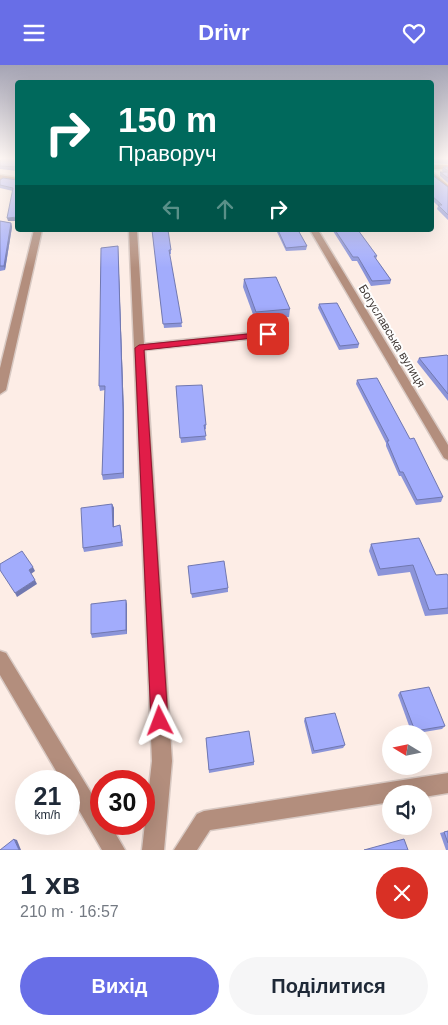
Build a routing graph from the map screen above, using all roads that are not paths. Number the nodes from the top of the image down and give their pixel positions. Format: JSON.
{"nodes":[{"id":1,"x":38,"y":232,"type":"edge"},
{"id":2,"x":133,"y":232,"type":"edge"},
{"id":3,"x":315,"y":232,"type":"edge"},
{"id":4,"x":268,"y":334,"type":"dead end"},
{"id":5,"x":139,"y":348,"type":"junction"},
{"id":6,"x":0,"y":390,"type":"edge"},
{"id":7,"x":448,"y":455,"type":"edge"},
{"id":8,"x":0,"y":659,"type":"edge"},
{"id":9,"x":448,"y":783,"type":"edge"},
{"id":10,"x":114,"y":850,"type":"edge"},
{"id":11,"x":153,"y":850,"type":"edge"},
{"id":12,"x":185,"y":850,"type":"edge"}],
"edges":[{"from":1,"to":6,"type":"street"},
{"from":2,"to":5,"type":"street"},
{"from":3,"to":7,"type":"street","name":"Богуславська вулиця"},
{"from":4,"to":5,"type":"street"},
{"from":5,"to":11,"type":"street"},
{"from":8,"to":10,"type":"street"},
{"from":9,"to":12,"type":"street"}]}
